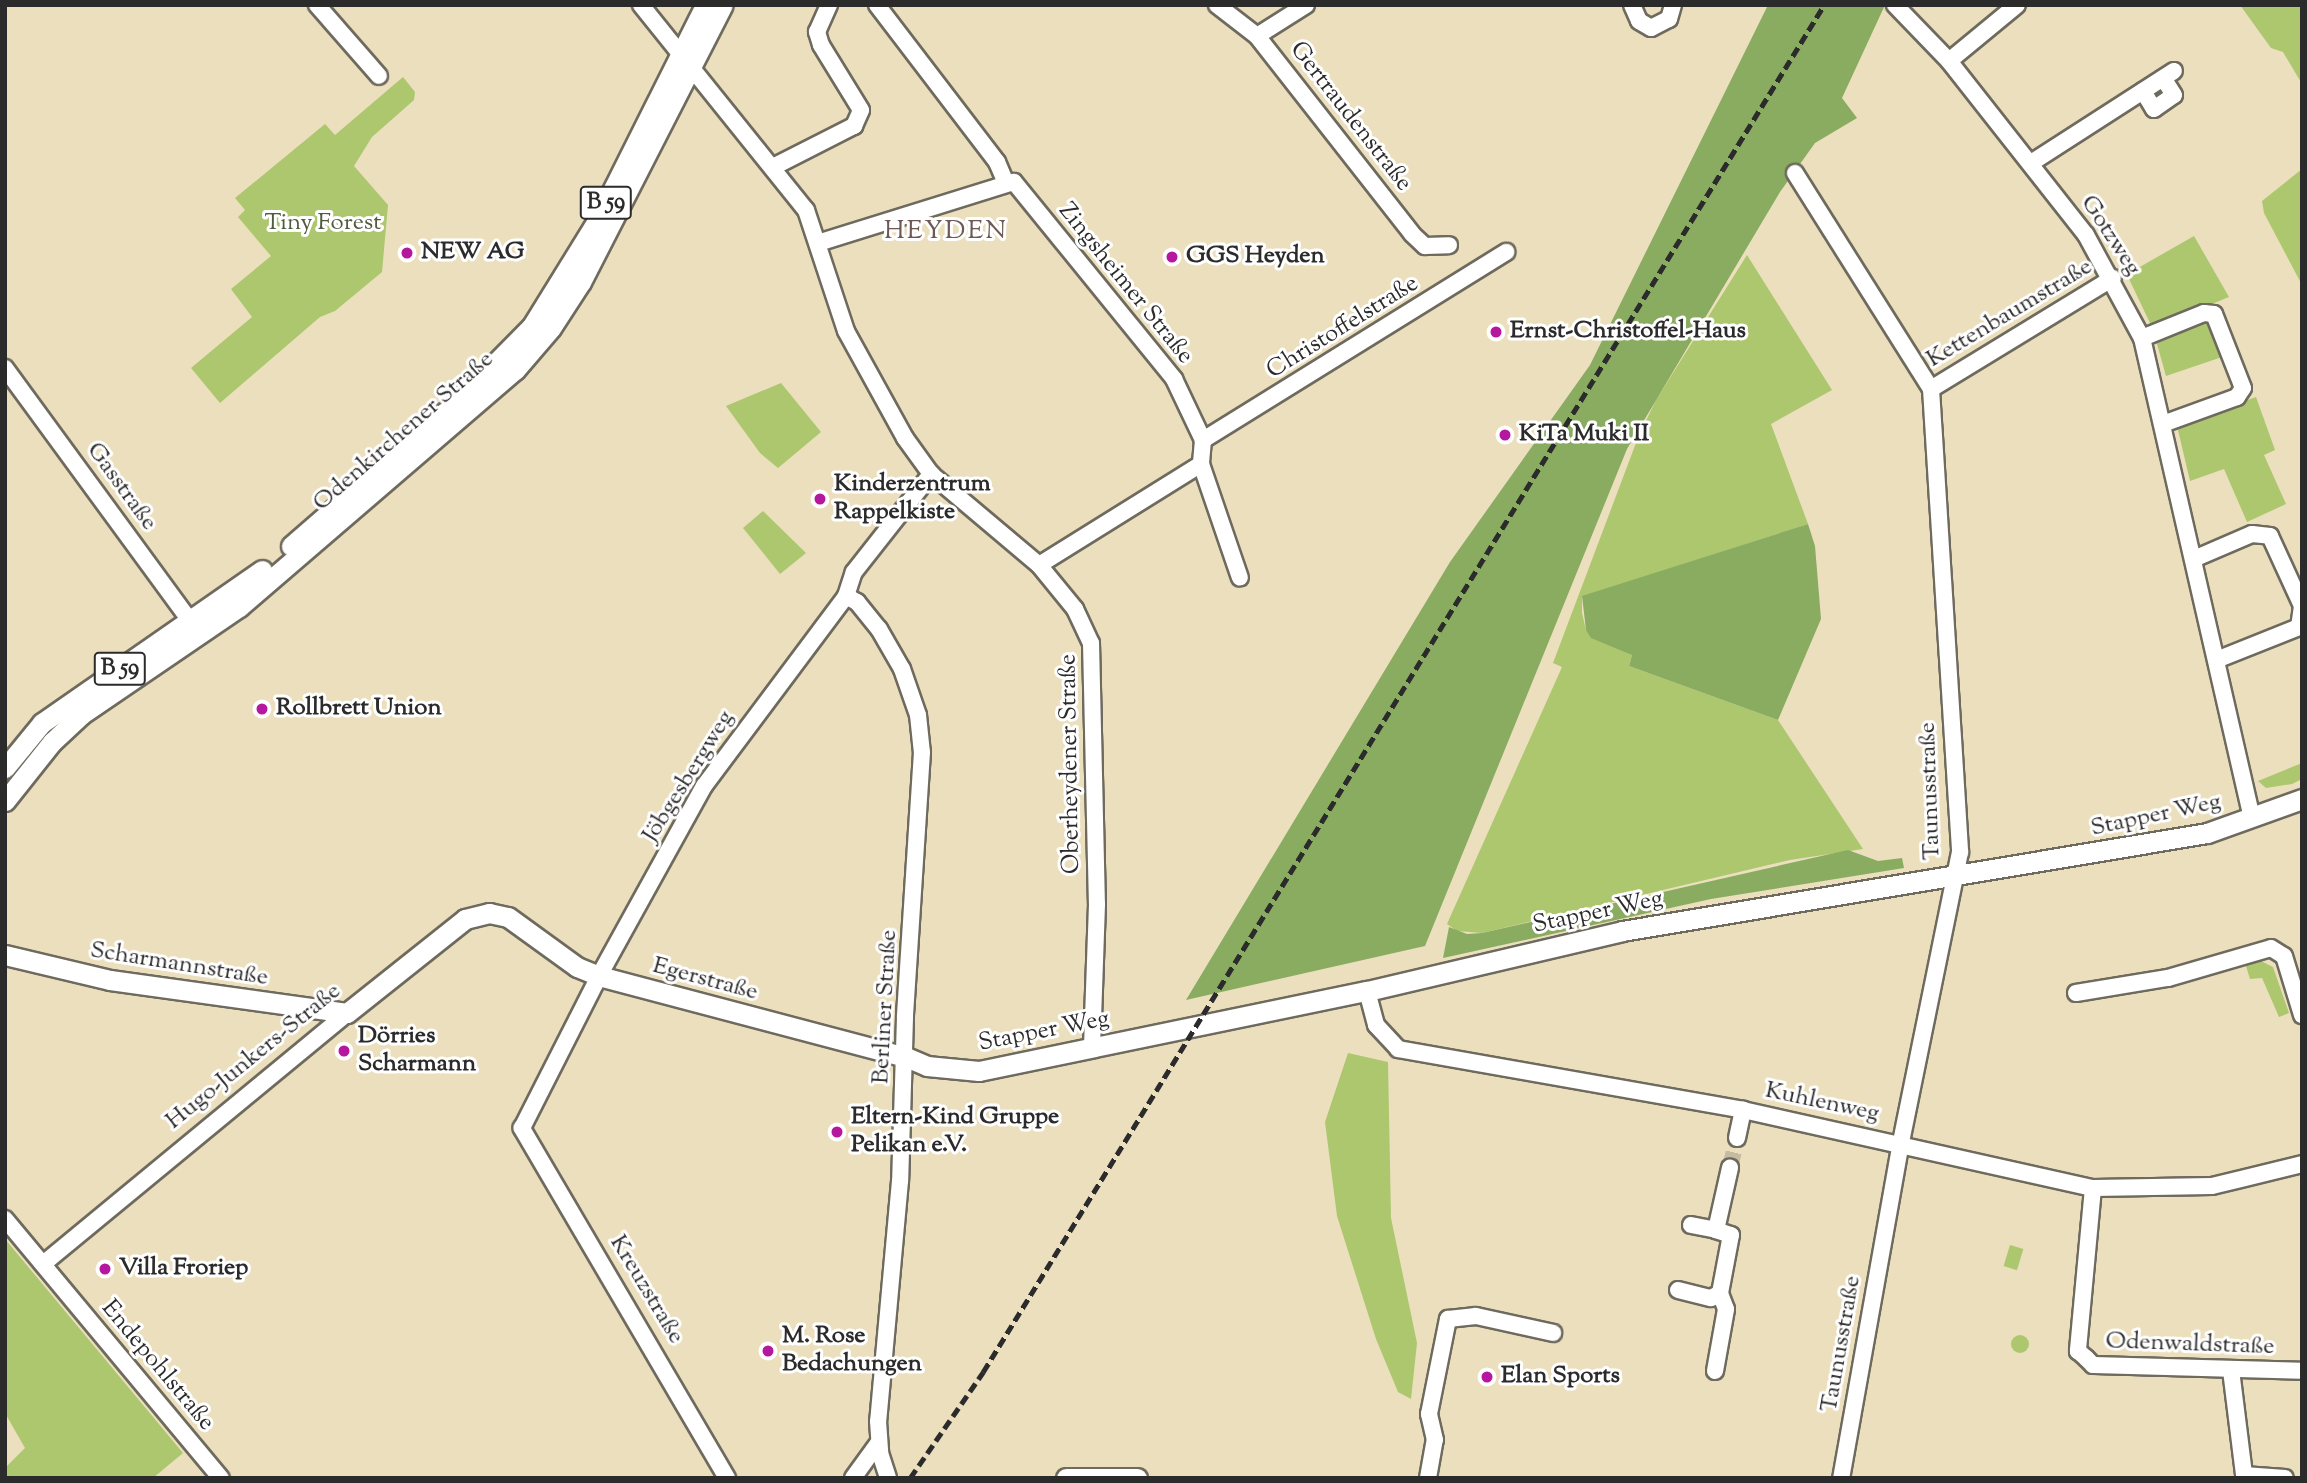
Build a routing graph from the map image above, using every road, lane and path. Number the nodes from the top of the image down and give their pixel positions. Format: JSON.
{"nodes":[{"id":1,"x":317,"y":5,"type":"edge"},
{"id":2,"x":641,"y":5,"type":"edge"},
{"id":3,"x":705,"y":5,"type":"edge"},
{"id":4,"x":723,"y":5,"type":"edge"},
{"id":5,"x":829,"y":5,"type":"edge"},
{"id":6,"x":877,"y":5,"type":"edge"},
{"id":7,"x":1217,"y":5,"type":"edge"},
{"id":8,"x":1306,"y":5,"type":"edge"},
{"id":9,"x":1632,"y":5,"type":"edge"},
{"id":10,"x":1673,"y":5,"type":"edge"},
{"id":11,"x":1895,"y":5,"type":"edge"},
{"id":12,"x":2017,"y":5,"type":"edge"},
{"id":13,"x":1257,"y":36,"type":"junction"},
{"id":14,"x":1948,"y":61,"type":"junction"},
{"id":15,"x":685,"y":64,"type":"junction"},
{"id":16,"x":2169,"y":74,"type":"dead end"},
{"id":17,"x":379,"y":76,"type":"dead end"},
{"id":18,"x":2031,"y":163,"type":"junction"},
{"id":19,"x":775,"y":166,"type":"junction"},
{"id":20,"x":1795,"y":173,"type":"dead end"},
{"id":21,"x":1010,"y":183,"type":"junction"},
{"id":22,"x":821,"y":242,"type":"junction"},
{"id":23,"x":1448,"y":245,"type":"dead end"},
{"id":24,"x":1506,"y":252,"type":"dead end"},
{"id":25,"x":2113,"y":278,"type":"junction"},
{"id":26,"x":2142,"y":338,"type":"junction"},
{"id":27,"x":5,"y":368,"type":"edge"},
{"id":28,"x":1931,"y":388,"type":"junction"},
{"id":29,"x":2164,"y":424,"type":"junction"},
{"id":30,"x":1203,"y":440,"type":"junction"},
{"id":31,"x":1201,"y":464,"type":"junction"},
{"id":32,"x":931,"y":474,"type":"junction"},
{"id":33,"x":2196,"y":558,"type":"junction"},
{"id":34,"x":1039,"y":565,"type":"junction"},
{"id":35,"x":1240,"y":578,"type":"dead end"},
{"id":36,"x":846,"y":596,"type":"junction"},
{"id":37,"x":195,"y":627,"type":"junction"},
{"id":38,"x":2219,"y":659,"type":"junction"},
{"id":39,"x":5,"y":768,"type":"edge"},
{"id":40,"x":2302,"y":799,"type":"edge"},
{"id":41,"x":5,"y":801,"type":"edge"},
{"id":42,"x":2252,"y":819,"type":"junction"},
{"id":43,"x":1956,"y":876,"type":"junction"},
{"id":44,"x":508,"y":917,"type":"joint"},
{"id":45,"x":5,"y":955,"type":"edge"},
{"id":46,"x":599,"y":976,"type":"junction"},
{"id":47,"x":1367,"y":991,"type":"junction"},
{"id":48,"x":2076,"y":993,"type":"dead end"},
{"id":49,"x":347,"y":1013,"type":"junction"},
{"id":50,"x":2302,"y":1015,"type":"edge"},
{"id":51,"x":1092,"y":1048,"type":"junction"},
{"id":52,"x":906,"y":1057,"type":"junction"},
{"id":53,"x":1743,"y":1110,"type":"junction"},
{"id":54,"x":523,"y":1128,"type":"joint"},
{"id":55,"x":1737,"y":1138,"type":"tunnel mouth"},
{"id":56,"x":1901,"y":1142,"type":"junction"},
{"id":57,"x":2302,"y":1164,"type":"edge"},
{"id":58,"x":1730,"y":1168,"type":"tunnel mouth"},
{"id":59,"x":2092,"y":1188,"type":"junction"},
{"id":60,"x":5,"y":1219,"type":"edge"},
{"id":61,"x":1691,"y":1225,"type":"dead end"},
{"id":62,"x":1716,"y":1230,"type":"junction"},
{"id":63,"x":43,"y":1264,"type":"junction"},
{"id":64,"x":1678,"y":1290,"type":"dead end"},
{"id":65,"x":1720,"y":1293,"type":"junction"},
{"id":66,"x":1553,"y":1333,"type":"dead end"},
{"id":67,"x":2231,"y":1370,"type":"junction"},
{"id":68,"x":1715,"y":1371,"type":"dead end"},
{"id":69,"x":2302,"y":1371,"type":"edge"},
{"id":70,"x":878,"y":1442,"type":"junction"},
{"id":71,"x":221,"y":1478,"type":"edge"},
{"id":72,"x":727,"y":1478,"type":"edge"},
{"id":73,"x":853,"y":1478,"type":"edge"},
{"id":74,"x":888,"y":1478,"type":"edge"},
{"id":75,"x":1066,"y":1478,"type":"edge"},
{"id":76,"x":1138,"y":1478,"type":"edge"},
{"id":77,"x":1428,"y":1478,"type":"edge"},
{"id":78,"x":1841,"y":1478,"type":"edge"},
{"id":79,"x":2285,"y":1478,"type":"edge"}],
"edges":[{"from":1,"to":17,"type":"street"},
{"from":2,"to":15,"type":"street","name":"Oberheydener Straße"},
{"from":3,"to":15,"type":"main road","name":"Odenkirchener Straße","number":"B 59"},
{"from":4,"to":15,"type":"main road","name":"Odenkirchener Straße","number":"B 59"},
{"from":5,"to":19,"type":"street"},
{"from":6,"to":21,"type":"street","name":"Zingsheimer Straße"},
{"from":7,"to":13,"type":"street","name":"Gertraudenstraße"},
{"from":8,"to":13,"type":"street"},
{"from":9,"to":10,"type":"street"},
{"from":11,"to":14,"type":"street","name":"Gotzweg"},
{"from":12,"to":14,"type":"street"},
{"from":13,"to":23,"type":"street","name":"Gertraudenstraße"},
{"from":14,"to":18,"type":"street","name":"Gotzweg"},
{"from":15,"to":19,"type":"street","name":"Oberheydener Straße"},
{"from":15,"to":37,"type":"main road","name":"Odenkirchener Straße","number":"B 59"},
{"from":16,"to":18,"type":"street"},
{"from":18,"to":25,"type":"street","name":"Gotzweg"},
{"from":19,"to":22,"type":"street","name":"Oberheydener Straße"},
{"from":20,"to":28,"type":"street","name":"Taunusstraße"},
{"from":21,"to":22,"type":"street"},
{"from":21,"to":30,"type":"street","name":"Zingsheimer Straße"},
{"from":22,"to":32,"type":"street","name":"Oberheydener Straße"},
{"from":24,"to":30,"type":"street","name":"Christoffelstraße"},
{"from":25,"to":26,"type":"street","name":"Gotzweg"},
{"from":25,"to":28,"type":"street","name":"Kettenbaumstraße"},
{"from":26,"to":29,"type":"street","name":"Gotzweg"},
{"from":26,"to":29,"type":"street"},
{"from":27,"to":37,"type":"street","name":"Gasstraße"},
{"from":28,"to":43,"type":"street","name":"Taunusstraße"},
{"from":29,"to":33,"type":"street","name":"Gotzweg"},
{"from":30,"to":31,"type":"street"},
{"from":31,"to":34,"type":"street"},
{"from":31,"to":35,"type":"street"},
{"from":32,"to":34,"type":"street","name":"Oberheydener Straße"},
{"from":32,"to":36,"type":"street","name":"Jöbgesbergweg"},
{"from":33,"to":38,"type":"street","name":"Gotzweg"},
{"from":33,"to":38,"type":"street"},
{"from":34,"to":51,"type":"street","name":"Oberheydener Straße"},
{"from":36,"to":46,"type":"street","name":"Jöbgesbergweg"},
{"from":36,"to":52,"type":"street","name":"Berliner Straße"},
{"from":37,"to":39,"type":"main road","name":"Odenkirchener Straße","number":"B 59"},
{"from":37,"to":41,"type":"main road","name":"Odenkirchener Straße","number":"B 59"},
{"from":38,"to":42,"type":"street","name":"Gotzweg"},
{"from":40,"to":42,"type":"main road","name":"Stapper Weg"},
{"from":42,"to":43,"type":"main road","name":"Stapper Weg"},
{"from":43,"to":47,"type":"main road","name":"Stapper Weg"},
{"from":43,"to":56,"type":"street","name":"Taunusstraße"},
{"from":44,"to":46,"type":"main road","name":"Egerstraße"},
{"from":44,"to":49,"type":"main road","name":"Hugo-Junkers-Straße"},
{"from":45,"to":49,"type":"main road","name":"Scharmannstraße"},
{"from":46,"to":52,"type":"main road","name":"Egerstraße"},
{"from":46,"to":54,"type":"street","name":"Jöbgesbergweg"},
{"from":47,"to":51,"type":"main road","name":"Stapper Weg"},
{"from":47,"to":53,"type":"street","name":"Kuhlenweg"},
{"from":48,"to":50,"type":"street"},
{"from":49,"to":63,"type":"street","name":"Hugo-Junkers-Straße"},
{"from":51,"to":52,"type":"main road","name":"Stapper Weg"},
{"from":52,"to":70,"type":"street","name":"Berliner Straße"},
{"from":53,"to":55,"type":"street"},
{"from":53,"to":56,"type":"street","name":"Kuhlenweg"},
{"from":54,"to":72,"type":"street","name":"Kreuzstraße"},
{"from":56,"to":59,"type":"street","name":"Kuhlenweg"},
{"from":56,"to":78,"type":"street","name":"Taunusstraße"},
{"from":57,"to":59,"type":"street","name":"Kuhlenweg"},
{"from":58,"to":62,"type":"street"},
{"from":59,"to":67,"type":"street","name":"Odenwaldstraße"},
{"from":60,"to":63,"type":"street","name":"Endepohlstraße"},
{"from":61,"to":62,"type":"street"},
{"from":62,"to":65,"type":"street"},
{"from":63,"to":71,"type":"street","name":"Endepohlstraße"},
{"from":64,"to":65,"type":"street"},
{"from":65,"to":68,"type":"street"},
{"from":66,"to":77,"type":"street"},
{"from":67,"to":69,"type":"street","name":"Odenwaldstraße"},
{"from":67,"to":79,"type":"street"},
{"from":70,"to":73,"type":"street"},
{"from":70,"to":74,"type":"street","name":"Berliner Straße"},
{"from":75,"to":76,"type":"main road"}]}
